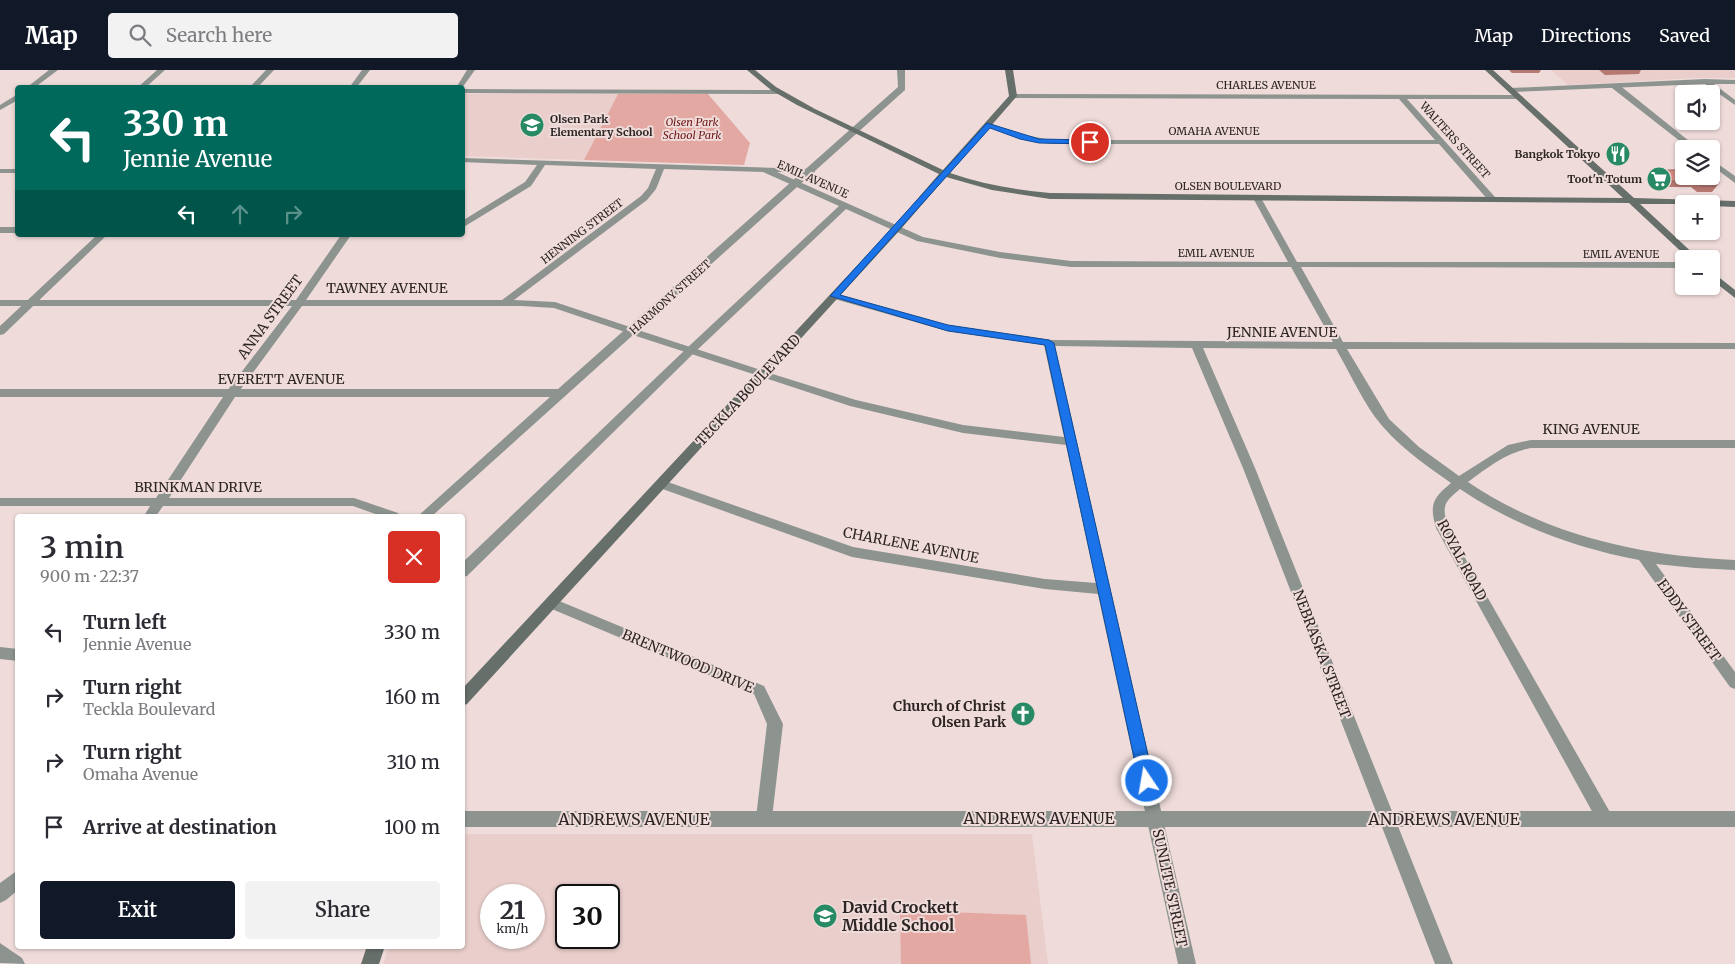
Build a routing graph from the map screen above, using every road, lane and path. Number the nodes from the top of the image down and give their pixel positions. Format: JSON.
{"nodes":[{"id":1,"x":54,"y":70,"type":"edge"},
{"id":2,"x":161,"y":70,"type":"edge"},
{"id":3,"x":270,"y":70,"type":"edge"},
{"id":4,"x":366,"y":70,"type":"edge"},
{"id":5,"x":471,"y":70,"type":"edge"},
{"id":6,"x":751,"y":70,"type":"edge"},
{"id":7,"x":901,"y":70,"type":"edge"},
{"id":8,"x":1009,"y":70,"type":"edge"},
{"id":9,"x":1489,"y":70,"type":"edge"},
{"id":10,"x":1705,"y":82,"type":"junction"},
{"id":11,"x":1735,"y":82,"type":"edge"},
{"id":12,"x":33,"y":85,"type":"edge"},
{"id":13,"x":144,"y":85,"type":"edge"},
{"id":14,"x":255,"y":85,"type":"edge"},
{"id":15,"x":354,"y":85,"type":"edge"},
{"id":16,"x":461,"y":85,"type":"edge"},
{"id":17,"x":1615,"y":86,"type":"junction"},
{"id":18,"x":1511,"y":90,"type":"junction"},
{"id":19,"x":465,"y":91,"type":"edge"},
{"id":20,"x":780,"y":92,"type":"junction"},
{"id":21,"x":1014,"y":96,"type":"junction"},
{"id":22,"x":1401,"y":97,"type":"junction"},
{"id":23,"x":1519,"y":97,"type":"junction"},
{"id":24,"x":15,"y":98,"type":"edge"},
{"id":25,"x":1735,"y":102,"type":"edge"},
{"id":26,"x":0,"y":108,"type":"edge"},
{"id":27,"x":989,"y":125,"type":"junction"},
{"id":28,"x":855,"y":131,"type":"junction"},
{"id":29,"x":1684,"y":140,"type":"edge"},
{"id":30,"x":1441,"y":142,"type":"junction"},
{"id":31,"x":465,"y":160,"type":"edge"},
{"id":32,"x":542,"y":163,"type":"junction"},
{"id":33,"x":660,"y":167,"type":"junction"},
{"id":34,"x":1720,"y":168,"type":"edge"},
{"id":35,"x":765,"y":170,"type":"junction"},
{"id":36,"x":0,"y":171,"type":"edge"},
{"id":37,"x":15,"y":171,"type":"edge"},
{"id":38,"x":811,"y":171,"type":"junction"},
{"id":39,"x":943,"y":173,"type":"junction"},
{"id":40,"x":1735,"y":180,"type":"edge"},
{"id":41,"x":796,"y":184,"type":"junction"},
{"id":42,"x":1257,"y":198,"type":"junction"},
{"id":43,"x":1492,"y":199,"type":"junction"},
{"id":44,"x":1632,"y":201,"type":"junction"},
{"id":45,"x":1735,"y":204,"type":"edge"},
{"id":46,"x":845,"y":205,"type":"junction"},
{"id":47,"x":465,"y":223,"type":"edge"},
{"id":48,"x":897,"y":228,"type":"junction"},
{"id":49,"x":0,"y":230,"type":"edge"},
{"id":50,"x":15,"y":230,"type":"edge"},
{"id":51,"x":100,"y":237,"type":"edge"},
{"id":52,"x":345,"y":237,"type":"edge"},
{"id":53,"x":1685,"y":250,"type":"edge"},
{"id":54,"x":1293,"y":264,"type":"junction"},
{"id":55,"x":1675,"y":265,"type":"edge"},
{"id":56,"x":1720,"y":282,"type":"edge"},
{"id":57,"x":1735,"y":295,"type":"edge"},
{"id":58,"x":834,"y":296,"type":"junction"},
{"id":59,"x":0,"y":303,"type":"edge"},
{"id":60,"x":32,"y":303,"type":"junction"},
{"id":61,"x":299,"y":303,"type":"junction"},
{"id":62,"x":504,"y":303,"type":"junction"},
{"id":63,"x":632,"y":331,"type":"junction"},
{"id":64,"x":0,"y":332,"type":"edge"},
{"id":65,"x":1049,"y":343,"type":"junction"},
{"id":66,"x":1196,"y":346,"type":"junction"},
{"id":67,"x":1339,"y":346,"type":"junction"},
{"id":68,"x":1735,"y":346,"type":"edge"},
{"id":69,"x":691,"y":350,"type":"junction"},
{"id":70,"x":763,"y":374,"type":"junction"},
{"id":71,"x":0,"y":393,"type":"edge"},
{"id":72,"x":561,"y":393,"type":"junction"},
{"id":73,"x":231,"y":394,"type":"junction"},
{"id":74,"x":1071,"y":442,"type":"junction"},
{"id":75,"x":1735,"y":444,"type":"edge"},
{"id":76,"x":1459,"y":483,"type":"junction"},
{"id":77,"x":661,"y":484,"type":"junction"},
{"id":78,"x":0,"y":502,"type":"edge"},
{"id":79,"x":160,"y":502,"type":"junction"},
{"id":80,"x":151,"y":514,"type":"edge"},
{"id":81,"x":388,"y":514,"type":"edge"},
{"id":82,"x":426,"y":514,"type":"edge"},
{"id":83,"x":1644,"y":557,"type":"junction"},
{"id":84,"x":1735,"y":565,"type":"edge"},
{"id":85,"x":465,"y":569,"type":"edge"},
{"id":86,"x":1104,"y":589,"type":"junction"},
{"id":87,"x":552,"y":604,"type":"junction"},
{"id":88,"x":0,"y":653,"type":"edge"},
{"id":89,"x":15,"y":655,"type":"edge"},
{"id":90,"x":1735,"y":683,"type":"edge"},
{"id":91,"x":465,"y":697,"type":"edge"},
{"id":92,"x":764,"y":818,"type":"junction"},
{"id":93,"x":1155,"y":818,"type":"junction"},
{"id":94,"x":465,"y":819,"type":"edge"},
{"id":95,"x":1387,"y":819,"type":"junction"},
{"id":96,"x":1605,"y":819,"type":"junction"},
{"id":97,"x":1735,"y":819,"type":"edge"},
{"id":98,"x":15,"y":881,"type":"edge"},
{"id":99,"x":0,"y":894,"type":"edge"},
{"id":100,"x":375,"y":949,"type":"edge"},
{"id":101,"x":0,"y":952,"type":"edge"},
{"id":102,"x":16,"y":964,"type":"edge"},
{"id":103,"x":370,"y":964,"type":"edge"},
{"id":104,"x":1187,"y":964,"type":"edge"},
{"id":105,"x":1444,"y":964,"type":"edge"}],
"edges":[{"from":1,"to":12,"type":"street"},
{"from":2,"to":13,"type":"street"},
{"from":3,"to":14,"type":"street"},
{"from":4,"to":15,"type":"street"},
{"from":5,"to":16,"type":"street"},
{"from":6,"to":20,"type":"main road","name":"OLSEN BOULEVARD"},
{"from":7,"to":28,"type":"street","name":"HARMONY STREET"},
{"from":8,"to":21,"type":"main road"},
{"from":9,"to":18,"type":"main road"},
{"from":10,"to":11,"type":"street"},
{"from":10,"to":17,"type":"street"},
{"from":10,"to":25,"type":"street"},
{"from":17,"to":18,"type":"street"},
{"from":17,"to":29,"type":"street"},
{"from":18,"to":23,"type":"main road"},
{"from":19,"to":20,"type":"street"},
{"from":20,"to":28,"type":"main road","name":"OLSEN BOULEVARD"},
{"from":21,"to":22,"type":"street","name":"CHARLES AVENUE"},
{"from":21,"to":27,"type":"main road","name":"TECKLA BOULEVARD"},
{"from":22,"to":23,"type":"street","name":"CHARLES AVENUE"},
{"from":22,"to":30,"type":"street","name":"WALTERS STREET"},
{"from":23,"to":44,"type":"main road"},
{"from":24,"to":26,"type":"street"},
{"from":27,"to":30,"type":"street","name":"OMAHA AVENUE"},
{"from":27,"to":39,"type":"main road","name":"TECKLA BOULEVARD"},
{"from":28,"to":38,"type":"street","name":"HARMONY STREET"},
{"from":28,"to":39,"type":"main road","name":"OLSEN BOULEVARD"},
{"from":30,"to":43,"type":"street","name":"WALTERS STREET"},
{"from":31,"to":32,"type":"street","name":"EMIL AVENUE"},
{"from":32,"to":33,"type":"street","name":"EMIL AVENUE"},
{"from":32,"to":47,"type":"street"},
{"from":33,"to":35,"type":"street","name":"EMIL AVENUE"},
{"from":33,"to":62,"type":"street","name":"HENNING STREET"},
{"from":34,"to":40,"type":"street"},
{"from":35,"to":38,"type":"street","name":"EMIL AVENUE"},
{"from":35,"to":41,"type":"street","name":"EMIL AVENUE"},
{"from":36,"to":37,"type":"street"},
{"from":38,"to":41,"type":"street","name":"HARMONY STREET"},
{"from":39,"to":42,"type":"main road","name":"OLSEN BOULEVARD"},
{"from":39,"to":48,"type":"main road","name":"TECKLA BOULEVARD"},
{"from":41,"to":46,"type":"street","name":"EMIL AVENUE"},
{"from":41,"to":63,"type":"street","name":"HARMONY STREET"},
{"from":42,"to":43,"type":"main road","name":"OLSEN BOULEVARD"},
{"from":42,"to":54,"type":"street"},
{"from":43,"to":44,"type":"main road","name":"OLSEN BOULEVARD"},
{"from":44,"to":45,"type":"main road","name":"OLSEN BOULEVARD"},
{"from":44,"to":53,"type":"main road"},
{"from":46,"to":48,"type":"street","name":"EMIL AVENUE"},
{"from":46,"to":69,"type":"street"},
{"from":48,"to":54,"type":"street","name":"EMIL AVENUE"},
{"from":48,"to":58,"type":"main road","name":"TECKLA BOULEVARD"},
{"from":49,"to":50,"type":"street"},
{"from":51,"to":60,"type":"street"},
{"from":52,"to":61,"type":"street","name":"ANNA STREET"},
{"from":54,"to":55,"type":"street","name":"EMIL AVENUE"},
{"from":54,"to":67,"type":"street"},
{"from":56,"to":57,"type":"main road"},
{"from":58,"to":65,"type":"street","name":"JENNIE AVENUE"},
{"from":58,"to":70,"type":"main road","name":"TECKLA BOULEVARD"},
{"from":59,"to":60,"type":"street","name":"TAWNEY AVENUE"},
{"from":60,"to":61,"type":"street","name":"TAWNEY AVENUE"},
{"from":60,"to":64,"type":"street"},
{"from":61,"to":62,"type":"street","name":"TAWNEY AVENUE"},
{"from":61,"to":73,"type":"street","name":"ANNA STREET"},
{"from":62,"to":63,"type":"street","name":"TAWNEY AVENUE"},
{"from":63,"to":69,"type":"street","name":"TAWNEY AVENUE"},
{"from":63,"to":72,"type":"street","name":"HARMONY STREET"},
{"from":65,"to":66,"type":"street","name":"JENNIE AVENUE"},
{"from":65,"to":74,"type":"street","name":"SUNLITE STREET"},
{"from":66,"to":67,"type":"street","name":"JENNIE AVENUE"},
{"from":66,"to":95,"type":"street","name":"NEBRASKA STREET"},
{"from":67,"to":68,"type":"street","name":"JENNIE AVENUE"},
{"from":67,"to":76,"type":"street"},
{"from":69,"to":70,"type":"street","name":"TAWNEY AVENUE"},
{"from":69,"to":85,"type":"street"},
{"from":70,"to":74,"type":"street","name":"TAWNEY AVENUE"},
{"from":70,"to":77,"type":"main road","name":"TECKLA BOULEVARD"},
{"from":71,"to":73,"type":"street","name":"EVERETT AVENUE"},
{"from":72,"to":73,"type":"street","name":"EVERETT AVENUE"},
{"from":72,"to":82,"type":"street","name":"HARMONY STREET"},
{"from":73,"to":79,"type":"street","name":"ANNA STREET"},
{"from":74,"to":86,"type":"street","name":"SUNLITE STREET"},
{"from":75,"to":76,"type":"street","name":"KING AVENUE"},
{"from":76,"to":83,"type":"street"},
{"from":76,"to":96,"type":"street","name":"ROYAL ROAD"},
{"from":77,"to":86,"type":"street","name":"CHARLENE AVENUE"},
{"from":77,"to":87,"type":"main road","name":"TECKLA BOULEVARD"},
{"from":78,"to":79,"type":"street","name":"BRINKMAN DRIVE"},
{"from":79,"to":80,"type":"street","name":"ANNA STREET"},
{"from":79,"to":81,"type":"street","name":"BRINKMAN DRIVE"},
{"from":83,"to":84,"type":"street"},
{"from":83,"to":90,"type":"street","name":"EDDY STREET"},
{"from":86,"to":93,"type":"street","name":"SUNLITE STREET"},
{"from":87,"to":91,"type":"main road","name":"TECKLA BOULEVARD"},
{"from":87,"to":92,"type":"street","name":"BRENTWOOD DRIVE"},
{"from":88,"to":89,"type":"street"},
{"from":92,"to":93,"type":"street","name":"ANDREWS AVENUE"},
{"from":92,"to":94,"type":"street","name":"ANDREWS AVENUE"},
{"from":93,"to":95,"type":"street","name":"ANDREWS AVENUE"},
{"from":93,"to":104,"type":"street","name":"SUNLITE STREET"},
{"from":95,"to":96,"type":"street","name":"ANDREWS AVENUE"},
{"from":95,"to":105,"type":"street","name":"NEBRASKA STREET"},
{"from":96,"to":97,"type":"street","name":"ANDREWS AVENUE"},
{"from":98,"to":99,"type":"street"},
{"from":100,"to":103,"type":"main road"},
{"from":101,"to":102,"type":"street"}]}
